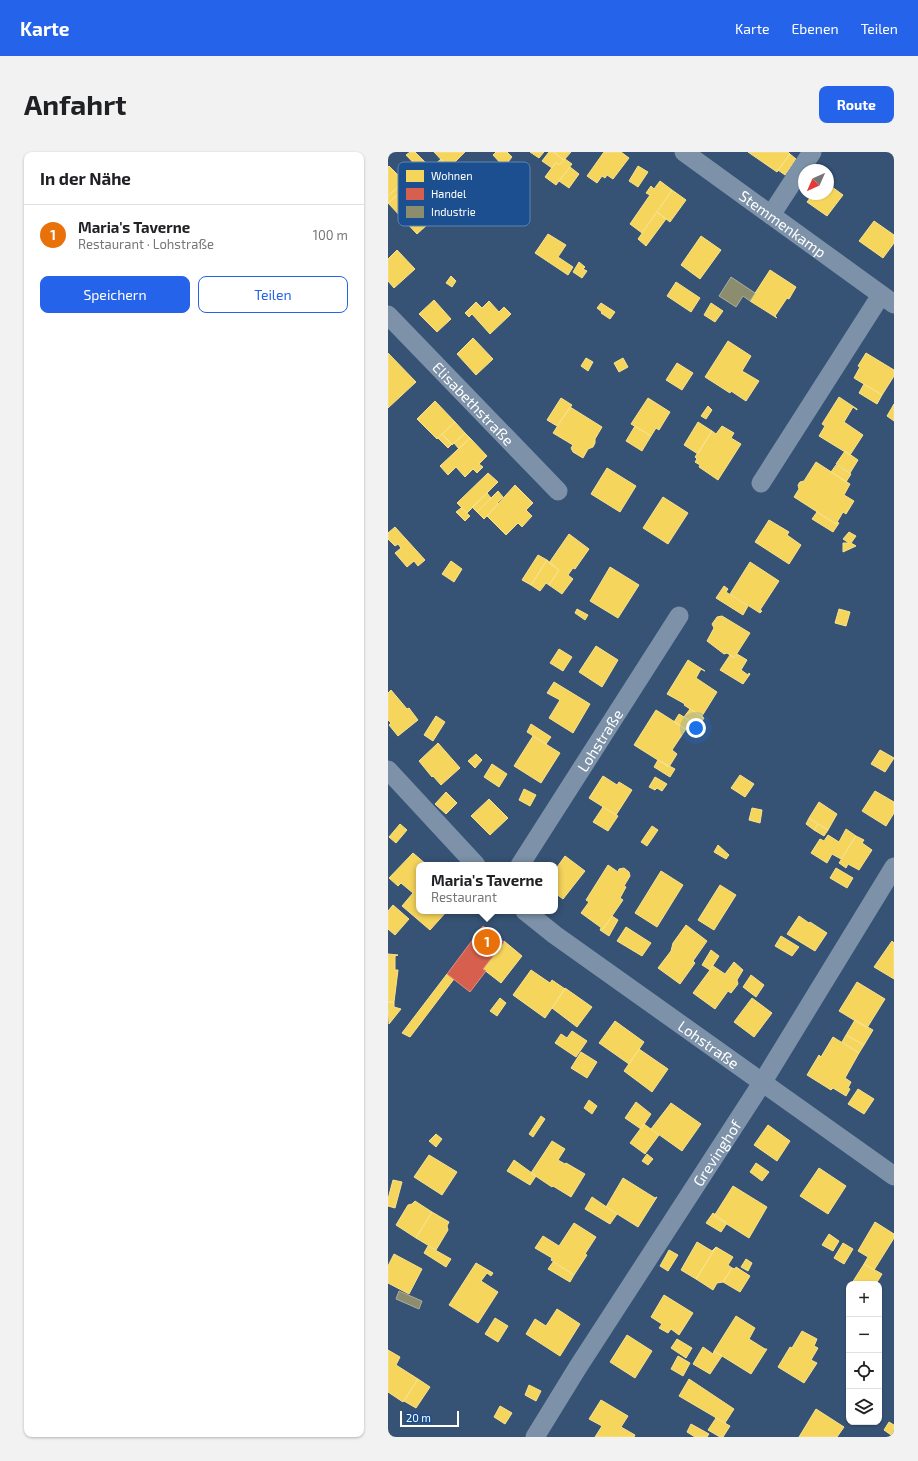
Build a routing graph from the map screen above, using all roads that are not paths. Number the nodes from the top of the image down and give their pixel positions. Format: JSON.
{"nodes":[{"id":1,"x":684,"y":152,"type":"edge"},
{"id":2,"x":812,"y":152,"type":"edge"},
{"id":3,"x":771,"y":215,"type":"junction"},
{"id":4,"x":887,"y":300,"type":"edge"},
{"id":5,"x":388,"y":315,"type":"edge"},
{"id":6,"x":761,"y":483,"type":"dead end"},
{"id":7,"x":558,"y":491,"type":"dead end"},
{"id":8,"x":679,"y":616,"type":"dead end"},
{"id":9,"x":388,"y":770,"type":"edge"},
{"id":10,"x":473,"y":862,"type":"edge"},
{"id":11,"x":522,"y":862,"type":"edge"},
{"id":12,"x":894,"y":867,"type":"edge"},
{"id":13,"x":529,"y":914,"type":"edge"},
{"id":14,"x":762,"y":1083,"type":"junction"},
{"id":15,"x":894,"y":1176,"type":"edge"},
{"id":16,"x":535,"y":1437,"type":"edge"}],
"edges":[{"from":1,"to":3,"type":"street","name":"Stemmenkamp"},
{"from":2,"to":3,"type":"street"},
{"from":3,"to":4,"type":"street","name":"Stemmenkamp"},
{"from":4,"to":6,"type":"street","name":"Stemmenkamp"},
{"from":5,"to":7,"type":"street","name":"Elisabethstraße"},
{"from":8,"to":11,"type":"street","name":"Lohstraße"},
{"from":9,"to":10,"type":"street"},
{"from":12,"to":14,"type":"street","name":"Grevinghof"},
{"from":13,"to":14,"type":"street","name":"Lohstraße"},
{"from":14,"to":15,"type":"street","name":"Lohstraße"},
{"from":14,"to":16,"type":"street","name":"Grevinghof"}]}
